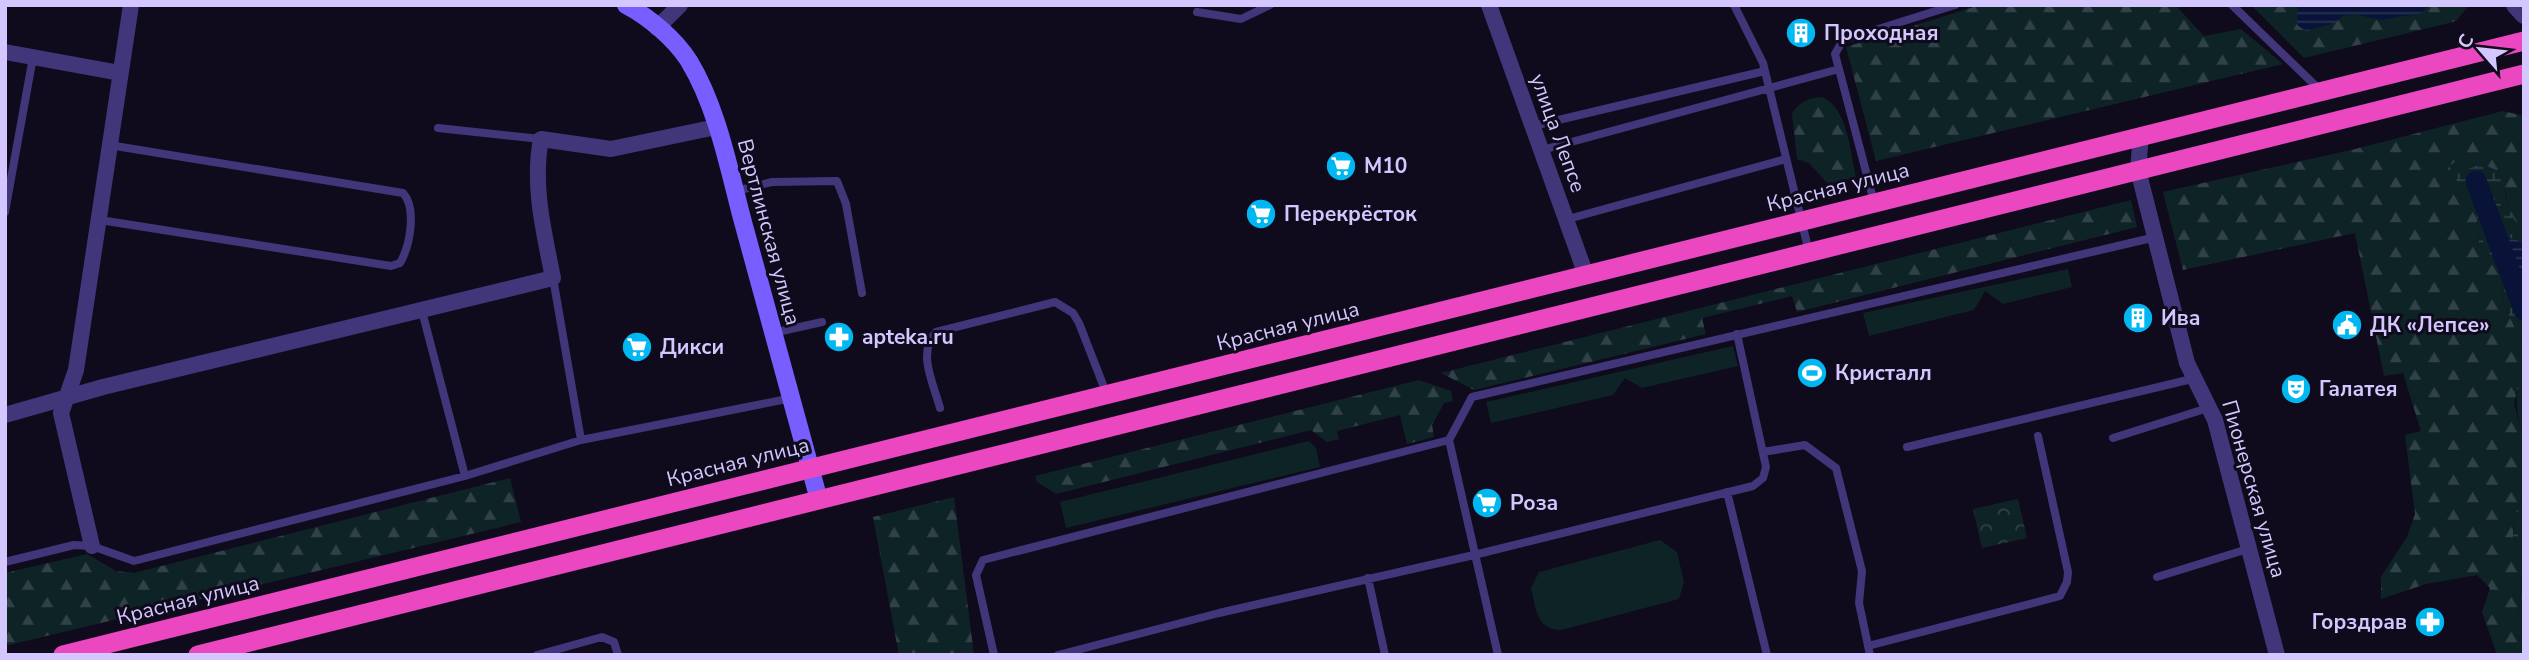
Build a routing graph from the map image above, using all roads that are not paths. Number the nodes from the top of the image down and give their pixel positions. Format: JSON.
{"nodes":[{"id":1,"x":131,"y":5,"type":"edge"},
{"id":2,"x":626,"y":5,"type":"edge"},
{"id":3,"x":1270,"y":5,"type":"edge"},
{"id":4,"x":1489,"y":5,"type":"edge"},
{"id":5,"x":1734,"y":5,"type":"edge"},
{"id":6,"x":1955,"y":5,"type":"edge"},
{"id":7,"x":2232,"y":5,"type":"edge"},
{"id":8,"x":2515,"y":5,"type":"edge"},
{"id":9,"x":681,"y":7,"type":"edge"},
{"id":10,"x":1197,"y":12,"type":"dead end"},
{"id":11,"x":2524,"y":15,"type":"edge"},
{"id":12,"x":657,"y":28,"type":"junction"},
{"id":13,"x":2524,"y":41,"type":"edge"},
{"id":14,"x":5,"y":52,"type":"edge"},
{"id":15,"x":33,"y":57,"type":"junction"},
{"id":16,"x":1839,"y":69,"type":"junction"},
{"id":17,"x":1765,"y":71,"type":"junction"},
{"id":18,"x":120,"y":73,"type":"junction"},
{"id":19,"x":2524,"y":74,"type":"edge"},
{"id":20,"x":1768,"y":87,"type":"junction"},
{"id":21,"x":2321,"y":91,"type":"junction"},
{"id":22,"x":1533,"y":126,"type":"junction"},
{"id":23,"x":716,"y":127,"type":"junction"},
{"id":24,"x":438,"y":128,"type":"dead end"},
{"id":25,"x":2141,"y":135,"type":"junction"},
{"id":26,"x":541,"y":139,"type":"junction"},
{"id":27,"x":109,"y":145,"type":"junction"},
{"id":28,"x":1542,"y":150,"type":"junction"},
{"id":29,"x":1786,"y":159,"type":"junction"},
{"id":30,"x":2138,"y":170,"type":"junction"},
{"id":31,"x":735,"y":192,"type":"junction"},
{"id":32,"x":1874,"y":202,"type":"junction"},
{"id":33,"x":5,"y":212,"type":"edge"},
{"id":34,"x":1567,"y":219,"type":"junction"},
{"id":35,"x":100,"y":220,"type":"junction"},
{"id":36,"x":1800,"y":220,"type":"junction"},
{"id":37,"x":2156,"y":237,"type":"junction"},
{"id":38,"x":1809,"y":252,"type":"junction"},
{"id":39,"x":1587,"y":275,"type":"junction"},
{"id":40,"x":553,"y":278,"type":"junction"},
{"id":41,"x":862,"y":293,"type":"dead end"},
{"id":42,"x":422,"y":311,"type":"junction"},
{"id":43,"x":822,"y":322,"type":"dead end"},
{"id":44,"x":773,"y":333,"type":"junction"},
{"id":45,"x":1737,"y":334,"type":"junction"},
{"id":46,"x":2192,"y":379,"type":"junction"},
{"id":47,"x":1107,"y":395,"type":"junction"},
{"id":48,"x":64,"y":398,"type":"junction"},
{"id":49,"x":792,"y":398,"type":"junction"},
{"id":50,"x":2211,"y":407,"type":"junction"},
{"id":51,"x":940,"y":408,"type":"dead end"},
{"id":52,"x":5,"y":415,"type":"edge"},
{"id":53,"x":2038,"y":436,"type":"dead end"},
{"id":54,"x":2113,"y":438,"type":"dead end"},
{"id":55,"x":581,"y":440,"type":"junction"},
{"id":56,"x":1449,"y":440,"type":"junction"},
{"id":57,"x":1907,"y":447,"type":"dead end"},
{"id":58,"x":1763,"y":452,"type":"junction"},
{"id":59,"x":810,"y":467,"type":"junction"},
{"id":60,"x":465,"y":476,"type":"junction"},
{"id":61,"x":1727,"y":492,"type":"junction"},
{"id":62,"x":819,"y":500,"type":"junction"},
{"id":63,"x":92,"y":546,"type":"junction"},
{"id":64,"x":2251,"y":548,"type":"junction"},
{"id":65,"x":1474,"y":555,"type":"junction"},
{"id":66,"x":5,"y":562,"type":"edge"},
{"id":67,"x":2157,"y":577,"type":"dead end"},
{"id":68,"x":1367,"y":578,"type":"junction"},
{"id":69,"x":1090,"y":651,"type":"edge"},
{"id":70,"x":1869,"y":651,"type":"edge"},
{"id":71,"x":63,"y":655,"type":"edge"},
{"id":72,"x":198,"y":655,"type":"edge"},
{"id":73,"x":537,"y":655,"type":"edge"},
{"id":74,"x":618,"y":655,"type":"edge"},
{"id":75,"x":994,"y":655,"type":"edge"},
{"id":76,"x":1058,"y":655,"type":"edge"},
{"id":77,"x":1385,"y":655,"type":"edge"},
{"id":78,"x":1498,"y":655,"type":"edge"},
{"id":79,"x":1767,"y":655,"type":"edge"},
{"id":80,"x":2277,"y":655,"type":"edge"}],
"edges":[{"from":1,"to":18,"type":"street"},
{"from":2,"to":12,"type":"main road","name":"Вертлинская улица"},
{"from":3,"to":10,"type":"lane"},
{"from":4,"to":22,"type":"street","name":"улица Лепсе"},
{"from":5,"to":17,"type":"lane"},
{"from":6,"to":16,"type":"lane"},
{"from":7,"to":21,"type":"lane"},
{"from":8,"to":11,"type":"street"},
{"from":9,"to":12,"type":"street"},
{"from":12,"to":23,"type":"main road","name":"Вертлинская улица"},
{"from":13,"to":21,"type":"highway","name":"Красная улица"},
{"from":14,"to":15,"type":"street"},
{"from":15,"to":18,"type":"street"},
{"from":15,"to":33,"type":"lane"},
{"from":16,"to":20,"type":"lane"},
{"from":16,"to":32,"type":"lane"},
{"from":17,"to":20,"type":"lane"},
{"from":17,"to":22,"type":"lane"},
{"from":18,"to":27,"type":"street"},
{"from":19,"to":30,"type":"highway"},
{"from":20,"to":28,"type":"lane"},
{"from":20,"to":29,"type":"lane"},
{"from":21,"to":25,"type":"highway","name":"Красная улица"},
{"from":22,"to":28,"type":"street","name":"улица Лепсе"},
{"from":23,"to":26,"type":"street"},
{"from":23,"to":31,"type":"main road","name":"Вертлинская улица"},
{"from":24,"to":26,"type":"lane"},
{"from":25,"to":30,"type":"street","name":"Пионерская улица"},
{"from":25,"to":32,"type":"highway","name":"Красная улица"},
{"from":26,"to":40,"type":"street"},
{"from":27,"to":35,"type":"street"},
{"from":27,"to":35,"type":"lane"},
{"from":28,"to":34,"type":"street","name":"улица Лепсе"},
{"from":29,"to":34,"type":"lane"},
{"from":29,"to":36,"type":"lane"},
{"from":30,"to":37,"type":"street","name":"Пионерская улица"},
{"from":30,"to":38,"type":"highway"},
{"from":31,"to":41,"type":"lane"},
{"from":31,"to":44,"type":"main road","name":"Вертлинская улица"},
{"from":32,"to":36,"type":"highway","name":"Красная улица"},
{"from":34,"to":39,"type":"street","name":"улица Лепсе"},
{"from":35,"to":48,"type":"street"},
{"from":36,"to":38,"type":"lane"},
{"from":36,"to":39,"type":"highway","name":"Красная улица"},
{"from":37,"to":45,"type":"lane"},
{"from":37,"to":46,"type":"street","name":"Пионерская улица"},
{"from":38,"to":62,"type":"highway"},
{"from":39,"to":47,"type":"highway","name":"Красная улица"},
{"from":40,"to":42,"type":"street"},
{"from":40,"to":55,"type":"lane"},
{"from":42,"to":48,"type":"street"},
{"from":42,"to":60,"type":"lane"},
{"from":43,"to":44,"type":"lane"},
{"from":44,"to":49,"type":"main road","name":"Вертлинская улица"},
{"from":45,"to":56,"type":"lane"},
{"from":45,"to":58,"type":"lane"},
{"from":46,"to":50,"type":"street","name":"Пионерская улица"},
{"from":46,"to":57,"type":"lane"},
{"from":47,"to":51,"type":"lane"},
{"from":47,"to":59,"type":"highway","name":"Красная улица"},
{"from":48,"to":52,"type":"street"},
{"from":48,"to":63,"type":"street"},
{"from":49,"to":55,"type":"lane"},
{"from":49,"to":59,"type":"main road","name":"Вертлинская улица"},
{"from":50,"to":54,"type":"lane"},
{"from":50,"to":64,"type":"street","name":"Пионерская улица"},
{"from":53,"to":70,"type":"lane"},
{"from":55,"to":60,"type":"lane"},
{"from":56,"to":65,"type":"lane"},
{"from":56,"to":75,"type":"lane"},
{"from":58,"to":61,"type":"lane"},
{"from":58,"to":70,"type":"lane"},
{"from":59,"to":62,"type":"main road","name":"Вертлинская улица"},
{"from":59,"to":71,"type":"highway","name":"Красная улица"},
{"from":60,"to":63,"type":"lane"},
{"from":61,"to":65,"type":"lane"},
{"from":61,"to":79,"type":"lane"},
{"from":62,"to":72,"type":"highway"},
{"from":63,"to":66,"type":"lane"},
{"from":64,"to":67,"type":"lane"},
{"from":64,"to":80,"type":"street","name":"Пионерская улица"},
{"from":65,"to":68,"type":"lane"},
{"from":65,"to":78,"type":"lane"},
{"from":68,"to":69,"type":"lane"},
{"from":68,"to":77,"type":"lane"},
{"from":69,"to":76,"type":"lane"},
{"from":73,"to":74,"type":"lane"}]}
